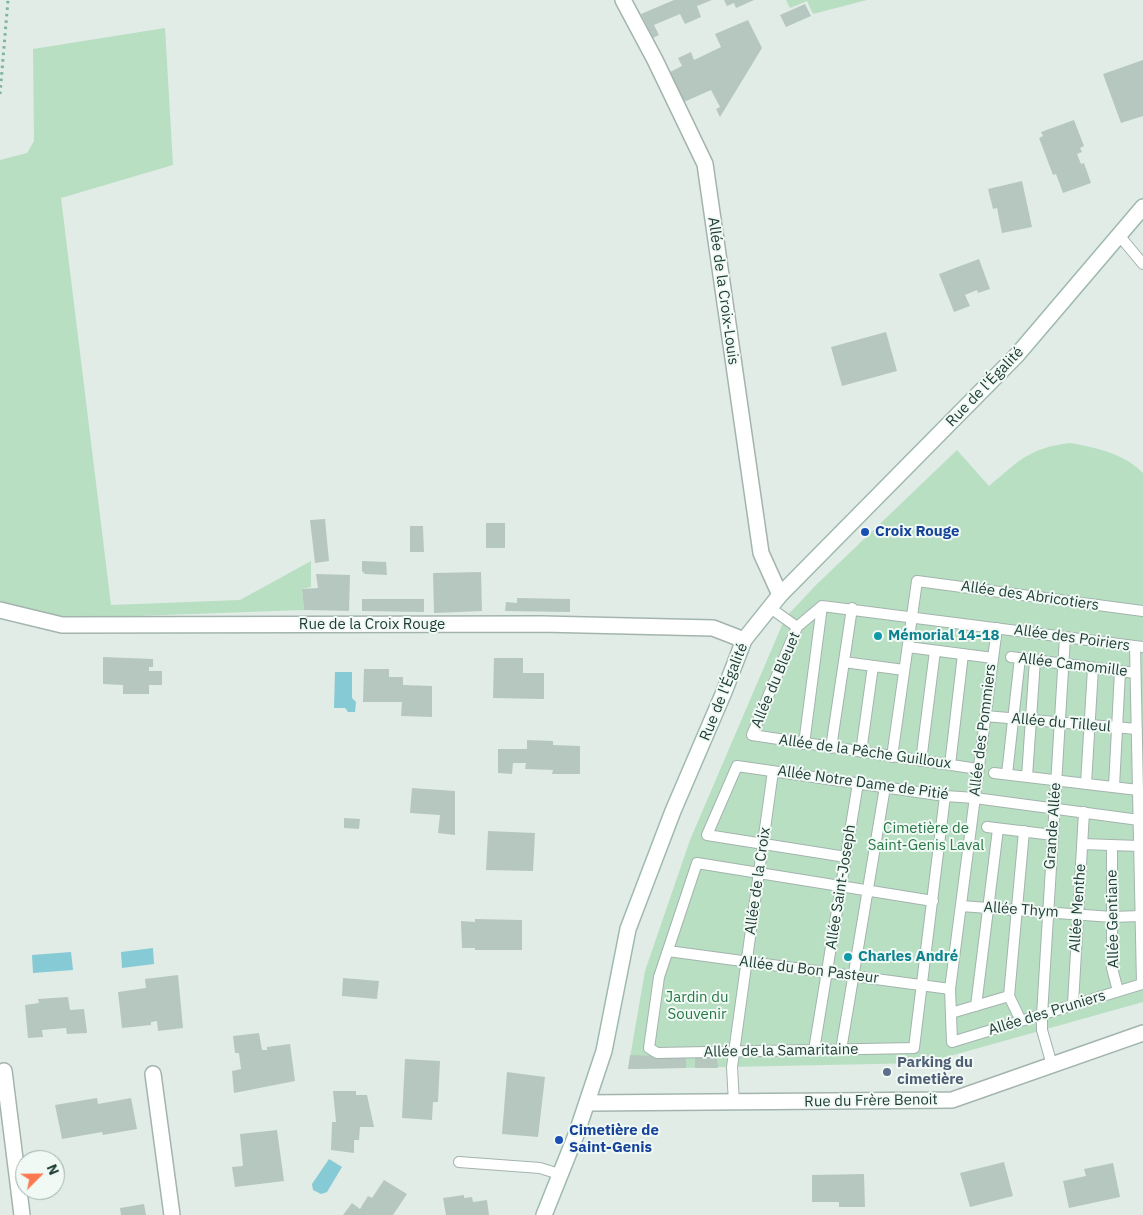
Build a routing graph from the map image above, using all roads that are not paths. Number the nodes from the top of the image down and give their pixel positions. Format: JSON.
{"nodes":[{"id":1,"x":623,"y":0,"type":"edge"},
{"id":2,"x":1143,"y":207,"type":"edge"},
{"id":3,"x":1118,"y":234,"type":"junction"},
{"id":4,"x":1143,"y":264,"type":"edge"},
{"id":5,"x":780,"y":595,"type":"junction"},
{"id":6,"x":822,"y":606,"type":"junction"},
{"id":7,"x":769,"y":607,"type":"junction"},
{"id":8,"x":852,"y":608,"type":"junction"},
{"id":9,"x":0,"y":610,"type":"edge"},
{"id":10,"x":1143,"y":611,"type":"edge"},
{"id":11,"x":912,"y":616,"type":"junction"},
{"id":12,"x":797,"y":628,"type":"junction"},
{"id":13,"x":997,"y":628,"type":"junction"},
{"id":14,"x":1065,"y":637,"type":"junction"},
{"id":15,"x":744,"y":640,"type":"junction"},
{"id":16,"x":1139,"y":646,"type":"edge"},
{"id":17,"x":908,"y":647,"type":"junction"},
{"id":18,"x":935,"y":650,"type":"junction"},
{"id":19,"x":963,"y":654,"type":"junction"},
{"id":20,"x":993,"y":658,"type":"junction"},
{"id":21,"x":1035,"y":660,"type":"junction"},
{"id":22,"x":844,"y":662,"type":"junction"},
{"id":23,"x":1064,"y":664,"type":"junction"},
{"id":24,"x":873,"y":666,"type":"junction"},
{"id":25,"x":1094,"y":668,"type":"junction"},
{"id":26,"x":904,"y":670,"type":"junction"},
{"id":27,"x":1120,"y":671,"type":"junction"},
{"id":28,"x":1136,"y":672,"type":"junction"},
{"id":29,"x":985,"y":716,"type":"junction"},
{"id":30,"x":1012,"y":719,"type":"junction"},
{"id":31,"x":1030,"y":720,"type":"junction"},
{"id":32,"x":1060,"y":723,"type":"junction"},
{"id":33,"x":1090,"y":726,"type":"junction"},
{"id":34,"x":1117,"y":728,"type":"junction"},
{"id":35,"x":1137,"y":730,"type":"junction"},
{"id":36,"x":752,"y":735,"type":"joint"},
{"id":37,"x":804,"y":744,"type":"junction"},
{"id":38,"x":832,"y":748,"type":"junction"},
{"id":39,"x":861,"y":752,"type":"junction"},
{"id":40,"x":892,"y":757,"type":"junction"},
{"id":41,"x":921,"y":761,"type":"junction"},
{"id":42,"x":950,"y":765,"type":"junction"},
{"id":43,"x":978,"y":769,"type":"junction"},
{"id":44,"x":773,"y":771,"type":"junction"},
{"id":45,"x":994,"y":773,"type":"dead end"},
{"id":46,"x":1007,"y":774,"type":"junction"},
{"id":47,"x":1027,"y":777,"type":"junction"},
{"id":48,"x":1056,"y":780,"type":"junction"},
{"id":49,"x":858,"y":783,"type":"junction"},
{"id":50,"x":1086,"y":784,"type":"junction"},
{"id":51,"x":885,"y":787,"type":"junction"},
{"id":52,"x":1114,"y":787,"type":"junction"},
{"id":53,"x":1138,"y":790,"type":"junction"},
{"id":54,"x":945,"y":796,"type":"junction"},
{"id":55,"x":975,"y":798,"type":"junction"},
{"id":56,"x":1054,"y":808,"type":"junction"},
{"id":57,"x":1084,"y":812,"type":"junction"},
{"id":58,"x":1139,"y":820,"type":"junction"},
{"id":59,"x":986,"y":827,"type":"dead end"},
{"id":60,"x":998,"y":828,"type":"junction"},
{"id":61,"x":1024,"y":832,"type":"junction"},
{"id":62,"x":1053,"y":834,"type":"junction"},
{"id":63,"x":763,"y":844,"type":"junction"},
{"id":64,"x":1082,"y":844,"type":"junction"},
{"id":65,"x":1112,"y":846,"type":"junction"},
{"id":66,"x":1139,"y":846,"type":"junction"},
{"id":67,"x":846,"y":857,"type":"junction"},
{"id":68,"x":759,"y":873,"type":"junction"},
{"id":69,"x":841,"y":886,"type":"junction"},
{"id":70,"x":868,"y":891,"type":"junction"},
{"id":71,"x":932,"y":901,"type":"junction"},
{"id":72,"x":960,"y":906,"type":"junction"},
{"id":73,"x":988,"y":908,"type":"junction"},
{"id":74,"x":1017,"y":910,"type":"junction"},
{"id":75,"x":1048,"y":912,"type":"junction"},
{"id":76,"x":1077,"y":914,"type":"junction"},
{"id":77,"x":1140,"y":916,"type":"junction"},
{"id":78,"x":1112,"y":917,"type":"junction"},
{"id":79,"x":668,"y":951,"type":"junction"},
{"id":80,"x":747,"y":962,"type":"junction"},
{"id":81,"x":827,"y":972,"type":"junction"},
{"id":82,"x":854,"y":976,"type":"junction"},
{"id":83,"x":1142,"y":984,"type":"edge"},
{"id":84,"x":922,"y":985,"type":"junction"},
{"id":85,"x":950,"y":989,"type":"junction"},
{"id":86,"x":1118,"y":991,"type":"junction"},
{"id":87,"x":1009,"y":996,"type":"junction"},
{"id":88,"x":1074,"y":1004,"type":"junction"},
{"id":89,"x":976,"y":1006,"type":"junction"},
{"id":90,"x":951,"y":1013,"type":"junction"},
{"id":91,"x":1042,"y":1014,"type":"junction"},
{"id":92,"x":1021,"y":1021,"type":"junction"},
{"id":93,"x":1143,"y":1033,"type":"edge"},
{"id":94,"x":952,"y":1042,"type":"joint"},
{"id":95,"x":814,"y":1050,"type":"junction"},
{"id":96,"x":841,"y":1050,"type":"junction"},
{"id":97,"x":735,"y":1051,"type":"junction"},
{"id":98,"x":1052,"y":1065,"type":"junction"},
{"id":99,"x":4,"y":1071,"type":"dead end"},
{"id":100,"x":153,"y":1074,"type":"dead end"},
{"id":101,"x":734,"y":1102,"type":"junction"},
{"id":102,"x":587,"y":1103,"type":"junction"},
{"id":103,"x":459,"y":1162,"type":"dead end"},
{"id":104,"x":560,"y":1174,"type":"junction"},
{"id":105,"x":22,"y":1215,"type":"edge"},
{"id":106,"x":172,"y":1215,"type":"edge"},
{"id":107,"x":544,"y":1215,"type":"edge"}],
"edges":[{"from":1,"to":5,"type":"street","name":"Allée de la Croix-Louis"},
{"from":2,"to":3,"type":"street","name":"Rue de l'Égalité"},
{"from":3,"to":4,"type":"lane"},
{"from":3,"to":5,"type":"street","name":"Rue de l'Égalité"},
{"from":5,"to":7,"type":"street","name":"Rue de l'Égalité"},
{"from":6,"to":8,"type":"lane","name":"Allée des Poiriers"},
{"from":6,"to":12,"type":"lane","name":"Allée du Bleuet"},
{"from":6,"to":37,"type":"lane"},
{"from":7,"to":12,"type":"lane"},
{"from":7,"to":15,"type":"street","name":"Rue de l'Égalité"},
{"from":8,"to":11,"type":"lane","name":"Allée des Poiriers"},
{"from":8,"to":22,"type":"lane"},
{"from":9,"to":15,"type":"street","name":"Rue de la Croix Rouge"},
{"from":10,"to":11,"type":"lane","name":"Allée des Abricotiers"},
{"from":11,"to":13,"type":"lane","name":"Allée des Poiriers"},
{"from":11,"to":17,"type":"lane"},
{"from":12,"to":36,"type":"lane","name":"Allée du Bleuet"},
{"from":13,"to":14,"type":"lane","name":"Allée des Poiriers"},
{"from":13,"to":20,"type":"lane","name":"Allée des Pommiers"},
{"from":14,"to":16,"type":"lane","name":"Allée des Poiriers"},
{"from":14,"to":23,"type":"lane","name":"Grande Allée"},
{"from":15,"to":102,"type":"street","name":"Rue de l'Égalité"},
{"from":16,"to":28,"type":"lane"},
{"from":17,"to":18,"type":"lane"},
{"from":17,"to":26,"type":"lane"},
{"from":18,"to":19,"type":"lane"},
{"from":18,"to":41,"type":"lane"},
{"from":19,"to":20,"type":"lane"},
{"from":19,"to":42,"type":"lane"},
{"from":20,"to":29,"type":"lane","name":"Allée des Pommiers"},
{"from":21,"to":23,"type":"lane","name":"Allée Camomille"},
{"from":21,"to":30,"type":"lane","name":"Allée Camomille"},
{"from":21,"to":31,"type":"lane"},
{"from":22,"to":24,"type":"lane"},
{"from":22,"to":38,"type":"lane"},
{"from":23,"to":25,"type":"lane","name":"Allée Camomille"},
{"from":23,"to":32,"type":"lane","name":"Grande Allée"},
{"from":24,"to":26,"type":"lane"},
{"from":24,"to":39,"type":"lane"},
{"from":25,"to":27,"type":"lane","name":"Allée Camomille"},
{"from":25,"to":33,"type":"lane"},
{"from":26,"to":40,"type":"lane"},
{"from":27,"to":28,"type":"lane","name":"Allée Camomille"},
{"from":27,"to":34,"type":"lane"},
{"from":28,"to":35,"type":"lane"},
{"from":29,"to":30,"type":"lane","name":"Allée du Tilleul"},
{"from":29,"to":43,"type":"lane","name":"Allée des Pommiers"},
{"from":30,"to":31,"type":"lane","name":"Allée du Tilleul"},
{"from":30,"to":46,"type":"lane"},
{"from":31,"to":32,"type":"lane","name":"Allée du Tilleul"},
{"from":31,"to":47,"type":"lane"},
{"from":32,"to":33,"type":"lane","name":"Allée du Tilleul"},
{"from":32,"to":48,"type":"lane","name":"Grande Allée"},
{"from":33,"to":34,"type":"lane","name":"Allée du Tilleul"},
{"from":33,"to":50,"type":"lane"},
{"from":34,"to":35,"type":"lane","name":"Allée du Tilleul"},
{"from":34,"to":52,"type":"lane"},
{"from":35,"to":53,"type":"lane"},
{"from":36,"to":37,"type":"lane","name":"Allée de la Pêche Guilloux"},
{"from":37,"to":38,"type":"lane","name":"Allée de la Pêche Guilloux"},
{"from":38,"to":39,"type":"lane","name":"Allée de la Pêche Guilloux"},
{"from":39,"to":40,"type":"lane","name":"Allée de la Pêche Guilloux"},
{"from":40,"to":41,"type":"lane","name":"Allée de la Pêche Guilloux"},
{"from":41,"to":42,"type":"lane","name":"Allée de la Pêche Guilloux"},
{"from":42,"to":43,"type":"lane","name":"Allée de la Pêche Guilloux"},
{"from":43,"to":55,"type":"lane","name":"Allée des Pommiers"},
{"from":44,"to":49,"type":"lane","name":"Allée Notre Dame de Pitié"},
{"from":44,"to":63,"type":"lane","name":"Allée de la Croix"},
{"from":44,"to":63,"type":"lane","name":"Allée Notre Dame de Pitié"},
{"from":45,"to":46,"type":"lane"},
{"from":46,"to":47,"type":"lane"},
{"from":47,"to":48,"type":"lane"},
{"from":48,"to":50,"type":"lane"},
{"from":48,"to":56,"type":"lane","name":"Grande Allée"},
{"from":49,"to":51,"type":"lane","name":"Allée Notre Dame de Pitié"},
{"from":49,"to":67,"type":"lane","name":"Allée Saint-Joseph"},
{"from":50,"to":52,"type":"lane"},
{"from":51,"to":54,"type":"lane","name":"Allée Notre Dame de Pitié"},
{"from":51,"to":70,"type":"lane"},
{"from":52,"to":53,"type":"lane"},
{"from":53,"to":58,"type":"lane"},
{"from":54,"to":55,"type":"lane","name":"Allée Notre Dame de Pitié"},
{"from":54,"to":71,"type":"lane"},
{"from":55,"to":56,"type":"lane","name":"Allée Notre Dame de Pitié"},
{"from":55,"to":72,"type":"lane","name":"Allée des Pommiers"},
{"from":56,"to":57,"type":"lane","name":"Allée Notre Dame de Pitié"},
{"from":56,"to":62,"type":"lane","name":"Grande Allée"},
{"from":57,"to":58,"type":"lane","name":"Allée Notre Dame de Pitié"},
{"from":57,"to":64,"type":"lane","name":"Allée Menthe"},
{"from":58,"to":66,"type":"lane"},
{"from":59,"to":60,"type":"lane"},
{"from":60,"to":61,"type":"lane"},
{"from":60,"to":73,"type":"lane"},
{"from":61,"to":62,"type":"lane"},
{"from":61,"to":74,"type":"lane"},
{"from":62,"to":75,"type":"lane","name":"Grande Allée"},
{"from":63,"to":67,"type":"lane"},
{"from":63,"to":68,"type":"lane","name":"Allée de la Croix"},
{"from":64,"to":65,"type":"lane"},
{"from":64,"to":76,"type":"lane","name":"Allée Menthe"},
{"from":65,"to":66,"type":"lane"},
{"from":65,"to":78,"type":"lane","name":"Allée Gentiane"},
{"from":66,"to":77,"type":"lane"},
{"from":67,"to":69,"type":"lane","name":"Allée Saint-Joseph"},
{"from":68,"to":69,"type":"lane"},
{"from":68,"to":79,"type":"lane"},
{"from":68,"to":80,"type":"lane","name":"Allée de la Croix"},
{"from":69,"to":70,"type":"lane"},
{"from":69,"to":81,"type":"lane","name":"Allée Saint-Joseph"},
{"from":70,"to":71,"type":"lane"},
{"from":70,"to":82,"type":"lane"},
{"from":71,"to":84,"type":"lane"},
{"from":72,"to":73,"type":"lane","name":"Allée Thym"},
{"from":72,"to":85,"type":"lane","name":"Allée des Pommiers"},
{"from":73,"to":74,"type":"lane","name":"Allée Thym"},
{"from":73,"to":89,"type":"lane"},
{"from":74,"to":75,"type":"lane","name":"Allée Thym"},
{"from":74,"to":87,"type":"lane"},
{"from":75,"to":76,"type":"lane","name":"Allée Thym"},
{"from":75,"to":91,"type":"lane","name":"Grande Allée"},
{"from":76,"to":78,"type":"lane","name":"Allée Thym"},
{"from":76,"to":88,"type":"lane","name":"Allée Menthe"},
{"from":77,"to":78,"type":"lane","name":"Allée Thym"},
{"from":77,"to":83,"type":"lane"},
{"from":78,"to":86,"type":"lane","name":"Allée Gentiane"},
{"from":79,"to":80,"type":"lane","name":"Allée du Bon Pasteur"},
{"from":79,"to":97,"type":"lane","name":"Allée de la Samaritaine"},
{"from":80,"to":81,"type":"lane","name":"Allée du Bon Pasteur"},
{"from":80,"to":97,"type":"lane","name":"Allée de la Croix"},
{"from":81,"to":82,"type":"lane","name":"Allée du Bon Pasteur"},
{"from":81,"to":95,"type":"lane","name":"Allée Saint-Joseph"},
{"from":82,"to":84,"type":"lane","name":"Allée du Bon Pasteur"},
{"from":82,"to":96,"type":"lane"},
{"from":83,"to":86,"type":"lane","name":"Allée des Pruniers"},
{"from":84,"to":85,"type":"lane","name":"Allée du Bon Pasteur"},
{"from":84,"to":96,"type":"lane","name":"Allée de la Samaritaine"},
{"from":85,"to":90,"type":"lane","name":"Allée des Pommiers"},
{"from":86,"to":88,"type":"lane","name":"Allée des Pruniers"},
{"from":87,"to":89,"type":"lane"},
{"from":87,"to":92,"type":"lane"},
{"from":88,"to":91,"type":"lane","name":"Allée des Pruniers"},
{"from":89,"to":90,"type":"lane"},
{"from":90,"to":94,"type":"lane","name":"Allée des Pommiers"},
{"from":91,"to":92,"type":"lane","name":"Allée des Pruniers"},
{"from":91,"to":98,"type":"lane","name":"Grande Allée"},
{"from":92,"to":94,"type":"lane","name":"Allée des Pruniers"},
{"from":93,"to":98,"type":"street","name":"Rue du Frère Benoit"},
{"from":95,"to":96,"type":"lane","name":"Allée de la Samaritaine"},
{"from":95,"to":97,"type":"lane","name":"Allée de la Samaritaine"},
{"from":97,"to":101,"type":"lane","name":"Allée de la Croix"},
{"from":98,"to":101,"type":"street","name":"Rue du Frère Benoit"},
{"from":99,"to":105,"type":"street"},
{"from":100,"to":106,"type":"street"},
{"from":101,"to":102,"type":"street","name":"Rue du Frère Benoit"},
{"from":102,"to":104,"type":"street","name":"Rue de l'Égalité"},
{"from":103,"to":104,"type":"lane"},
{"from":104,"to":107,"type":"street","name":"Rue de l'Égalité"}]}
